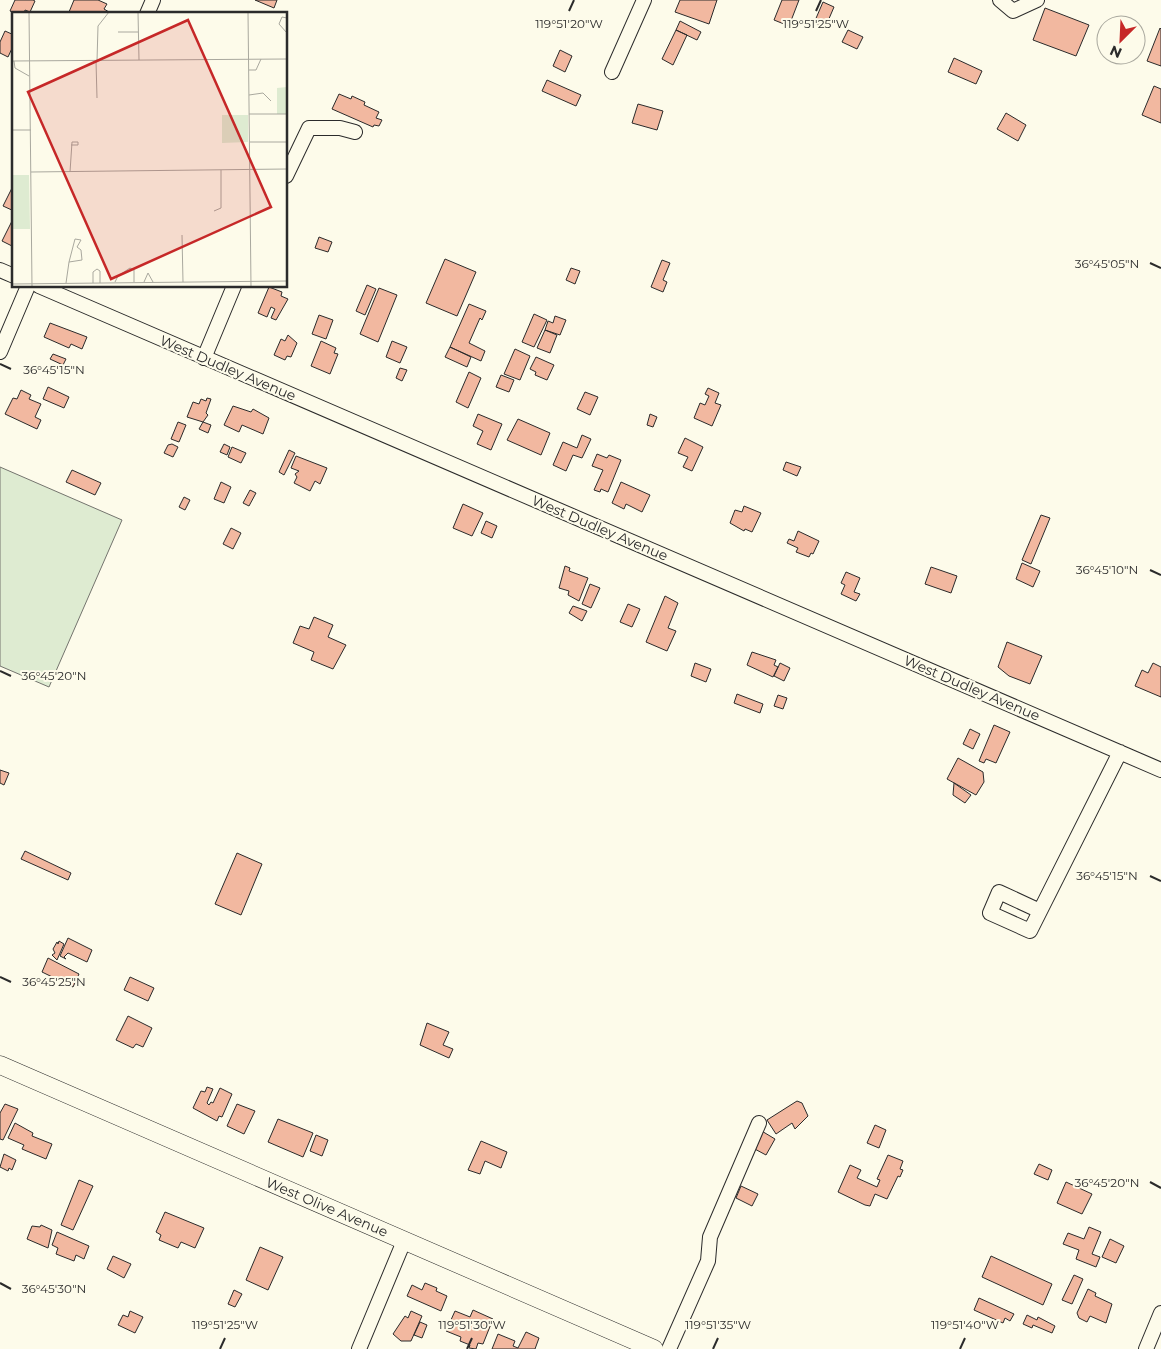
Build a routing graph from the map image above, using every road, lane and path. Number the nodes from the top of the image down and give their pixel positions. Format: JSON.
{"nodes":[{"id":1,"x":153,"y":0,"type":"edge"},
{"id":2,"x":644,"y":0,"type":"edge"},
{"id":3,"x":1000,"y":0,"type":"edge"},
{"id":4,"x":1037,"y":0,"type":"edge"},
{"id":5,"x":148,"y":12,"type":"edge"},
{"id":6,"x":612,"y":72,"type":"dead end"},
{"id":7,"x":355,"y":132,"type":"dead end"},
{"id":8,"x":288,"y":172,"type":"edge"},
{"id":9,"x":0,"y":270,"type":"edge"},
{"id":10,"x":12,"y":275,"type":"edge"},
{"id":11,"x":27,"y":288,"type":"edge"},
{"id":12,"x":44,"y":288,"type":"edge"},
{"id":13,"x":233,"y":288,"type":"edge"},
{"id":14,"x":0,"y":352,"type":"edge"},
{"id":15,"x":204,"y":358,"type":"junction"},
{"id":16,"x":1120,"y":752,"type":"junction"},
{"id":17,"x":1161,"y":770,"type":"edge"},
{"id":18,"x":1040,"y":911,"type":"dead end"},
{"id":19,"x":0,"y":1065,"type":"edge"},
{"id":20,"x":759,"y":1123,"type":"dead end"},
{"id":21,"x":404,"y":1241,"type":"junction"},
{"id":22,"x":1161,"y":1313,"type":"edge"},
{"id":23,"x":359,"y":1349,"type":"edge"},
{"id":24,"x":654,"y":1349,"type":"edge"},
{"id":25,"x":669,"y":1349,"type":"edge"},
{"id":26,"x":1146,"y":1349,"type":"edge"}],
"edges":[{"from":1,"to":5,"type":"street"},
{"from":2,"to":6,"type":"street"},
{"from":3,"to":4,"type":"street"},
{"from":7,"to":8,"type":"street"},
{"from":9,"to":10,"type":"street"},
{"from":11,"to":14,"type":"street"},
{"from":12,"to":15,"type":"street","name":"West Dudley Avenue"},
{"from":13,"to":15,"type":"street"},
{"from":15,"to":16,"type":"street","name":"West Dudley Avenue"},
{"from":16,"to":17,"type":"street","name":"West Dudley Avenue"},
{"from":16,"to":18,"type":"street"},
{"from":19,"to":21,"type":"main road","name":"West Olive Avenue"},
{"from":20,"to":25,"type":"street"},
{"from":21,"to":23,"type":"street"},
{"from":21,"to":24,"type":"main road","name":"West Olive Avenue"},
{"from":22,"to":26,"type":"street"}]}
